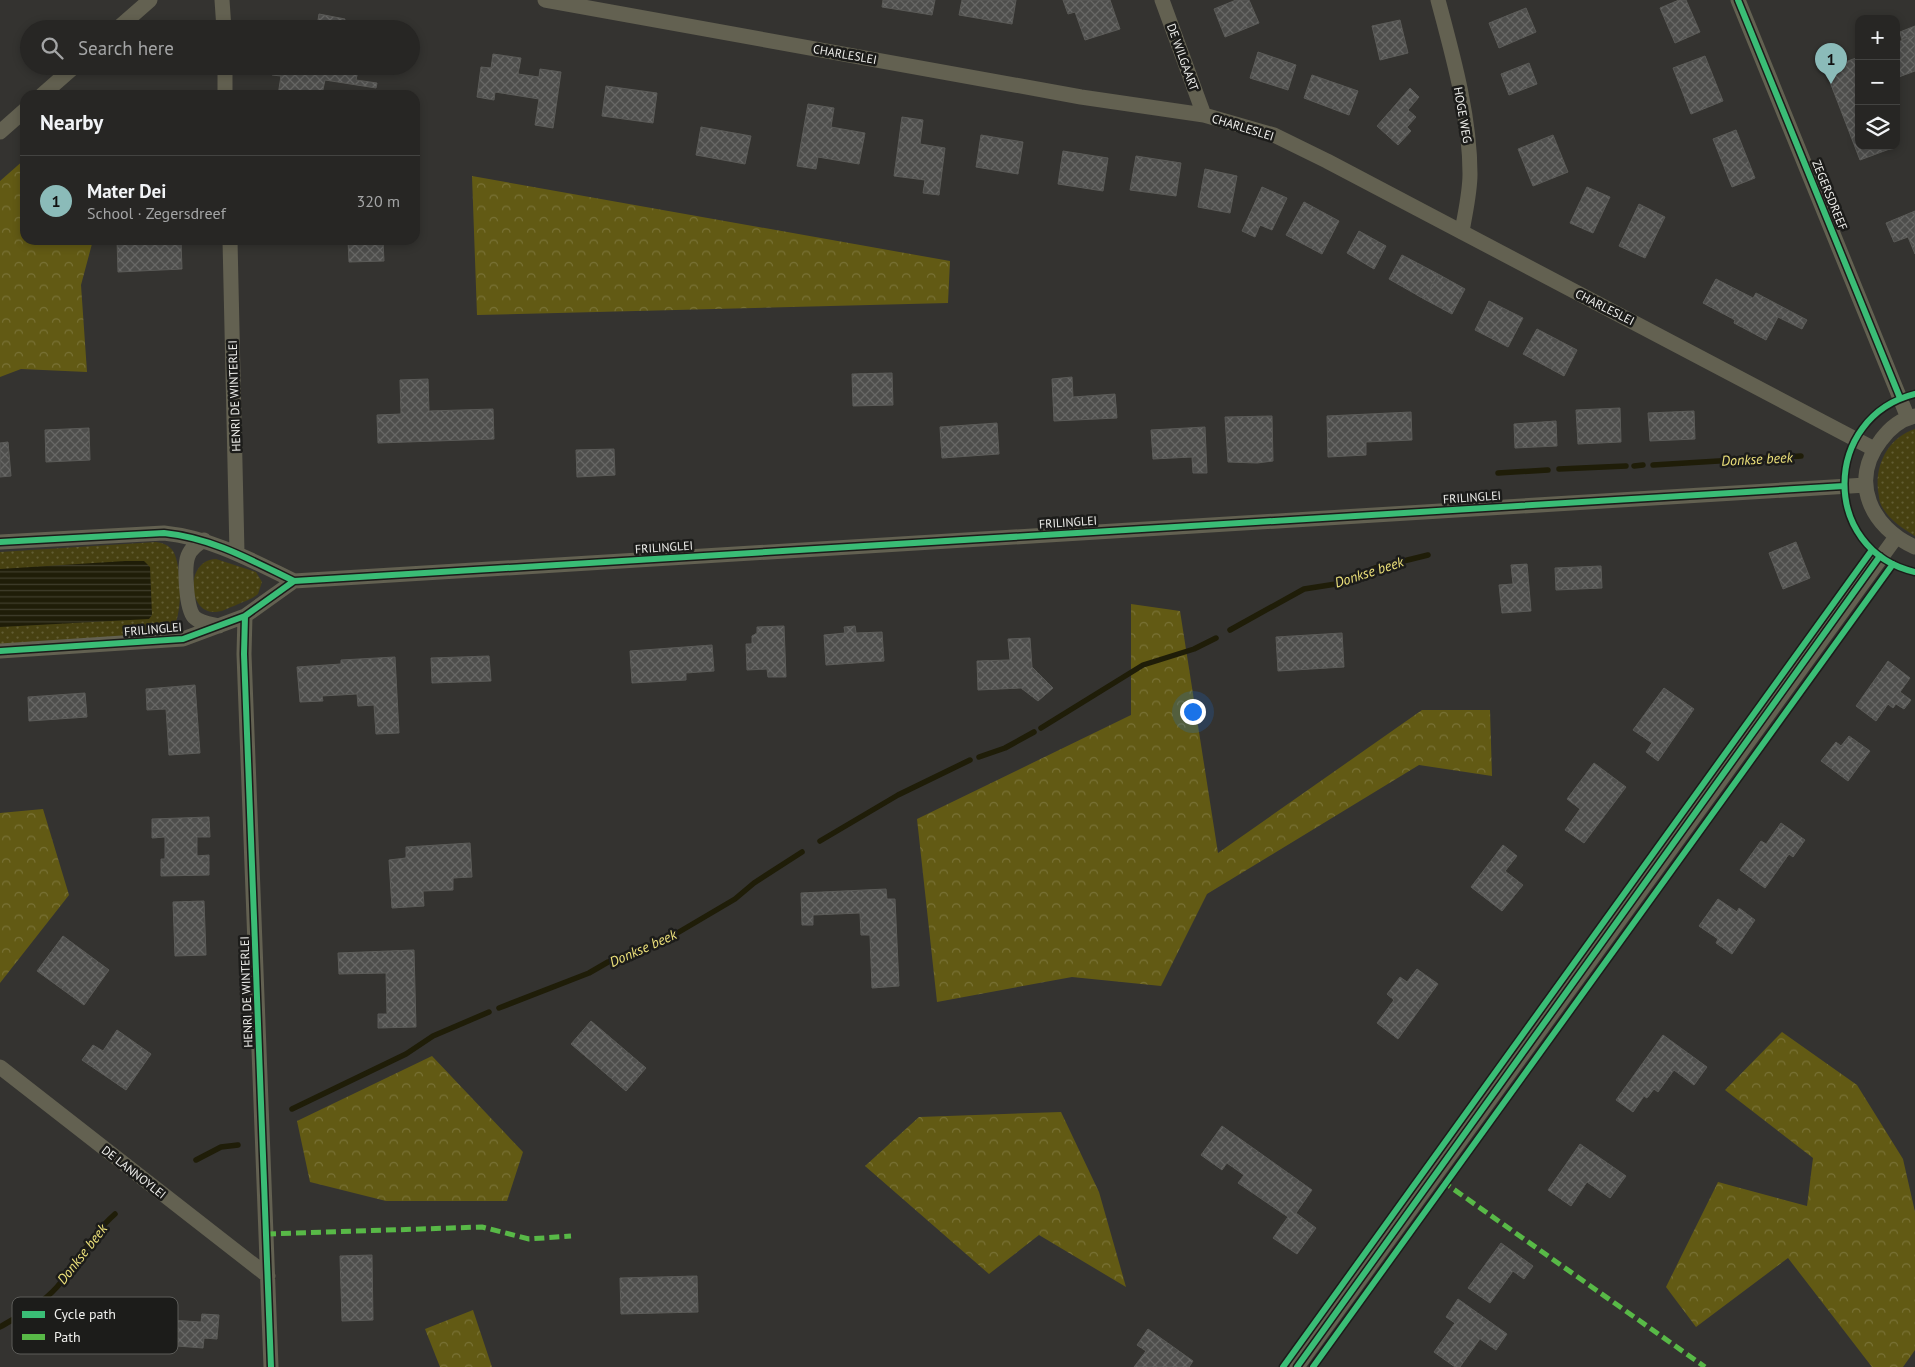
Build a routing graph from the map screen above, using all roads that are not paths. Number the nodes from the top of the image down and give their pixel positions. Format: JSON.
{"nodes":[{"id":1,"x":150,"y":0,"type":"edge"},
{"id":2,"x":222,"y":0,"type":"edge"},
{"id":3,"x":545,"y":0,"type":"edge"},
{"id":4,"x":1162,"y":0,"type":"edge"},
{"id":5,"x":1438,"y":0,"type":"edge"},
{"id":6,"x":1738,"y":0,"type":"edge"},
{"id":7,"x":127,"y":20,"type":"edge"},
{"id":8,"x":223,"y":20,"type":"edge"},
{"id":9,"x":65,"y":75,"type":"edge"},
{"id":10,"x":225,"y":75,"type":"edge"},
{"id":11,"x":48,"y":90,"type":"edge"},
{"id":12,"x":226,"y":90,"type":"edge"},
{"id":13,"x":20,"y":114,"type":"edge"},
{"id":14,"x":1204,"y":115,"type":"junction"},
{"id":15,"x":0,"y":132,"type":"edge"},
{"id":16,"x":1462,"y":232,"type":"junction"},
{"id":17,"x":230,"y":245,"type":"edge"},
{"id":18,"x":1912,"y":417,"type":"edge"},
{"id":19,"x":1874,"y":449,"type":"junction"},
{"id":20,"x":1866,"y":484,"type":"junction"},
{"id":21,"x":1896,"y":537,"type":"junction"},
{"id":22,"x":204,"y":540,"type":"junction"},
{"id":23,"x":0,"y":542,"type":"edge"},
{"id":24,"x":1915,"y":547,"type":"edge"},
{"id":25,"x":238,"y":552,"type":"junction"},
{"id":26,"x":294,"y":581,"type":"junction"},
{"id":27,"x":245,"y":616,"type":"junction"},
{"id":28,"x":221,"y":626,"type":"junction"},
{"id":29,"x":0,"y":651,"type":"edge"},
{"id":30,"x":0,"y":1067,"type":"edge"},
{"id":31,"x":268,"y":1276,"type":"junction"},
{"id":32,"x":271,"y":1367,"type":"edge"},
{"id":33,"x":1297,"y":1367,"type":"edge"}],
"edges":[{"from":1,"to":7,"type":"street"},
{"from":2,"to":8,"type":"street"},
{"from":3,"to":14,"type":"street","name":"CHARLESLEI"},
{"from":4,"to":14,"type":"street","name":"DE WILGAART"},
{"from":5,"to":16,"type":"street","name":"HOGE WEG"},
{"from":6,"to":18,"type":"street","name":"ZEGERSDREEF"},
{"from":9,"to":11,"type":"street"},
{"from":10,"to":12,"type":"street"},
{"from":13,"to":15,"type":"street"},
{"from":14,"to":16,"type":"street","name":"CHARLESLEI"},
{"from":16,"to":19,"type":"street","name":"CHARLESLEI"},
{"from":17,"to":25,"type":"street","name":"HENRI DE WINTERLEI"},
{"from":18,"to":19,"type":"street"},
{"from":19,"to":20,"type":"street"},
{"from":20,"to":21,"type":"street"},
{"from":20,"to":26,"type":"street","name":"FRILINGLEI"},
{"from":21,"to":24,"type":"street"},
{"from":21,"to":33,"type":"street"},
{"from":22,"to":23,"type":"street"},
{"from":22,"to":25,"type":"street"},
{"from":22,"to":28,"type":"street","name":"FRILINGLEI"},
{"from":25,"to":26,"type":"street"},
{"from":26,"to":27,"type":"street","name":"FRILINGLEI"},
{"from":27,"to":28,"type":"street","name":"FRILINGLEI"},
{"from":27,"to":31,"type":"street","name":"HENRI DE WINTERLEI"},
{"from":28,"to":29,"type":"street","name":"FRILINGLEI"},
{"from":30,"to":31,"type":"street","name":"DE LANNOYLEI"},
{"from":31,"to":32,"type":"street","name":"HENRI DE WINTERLEI"}]}
